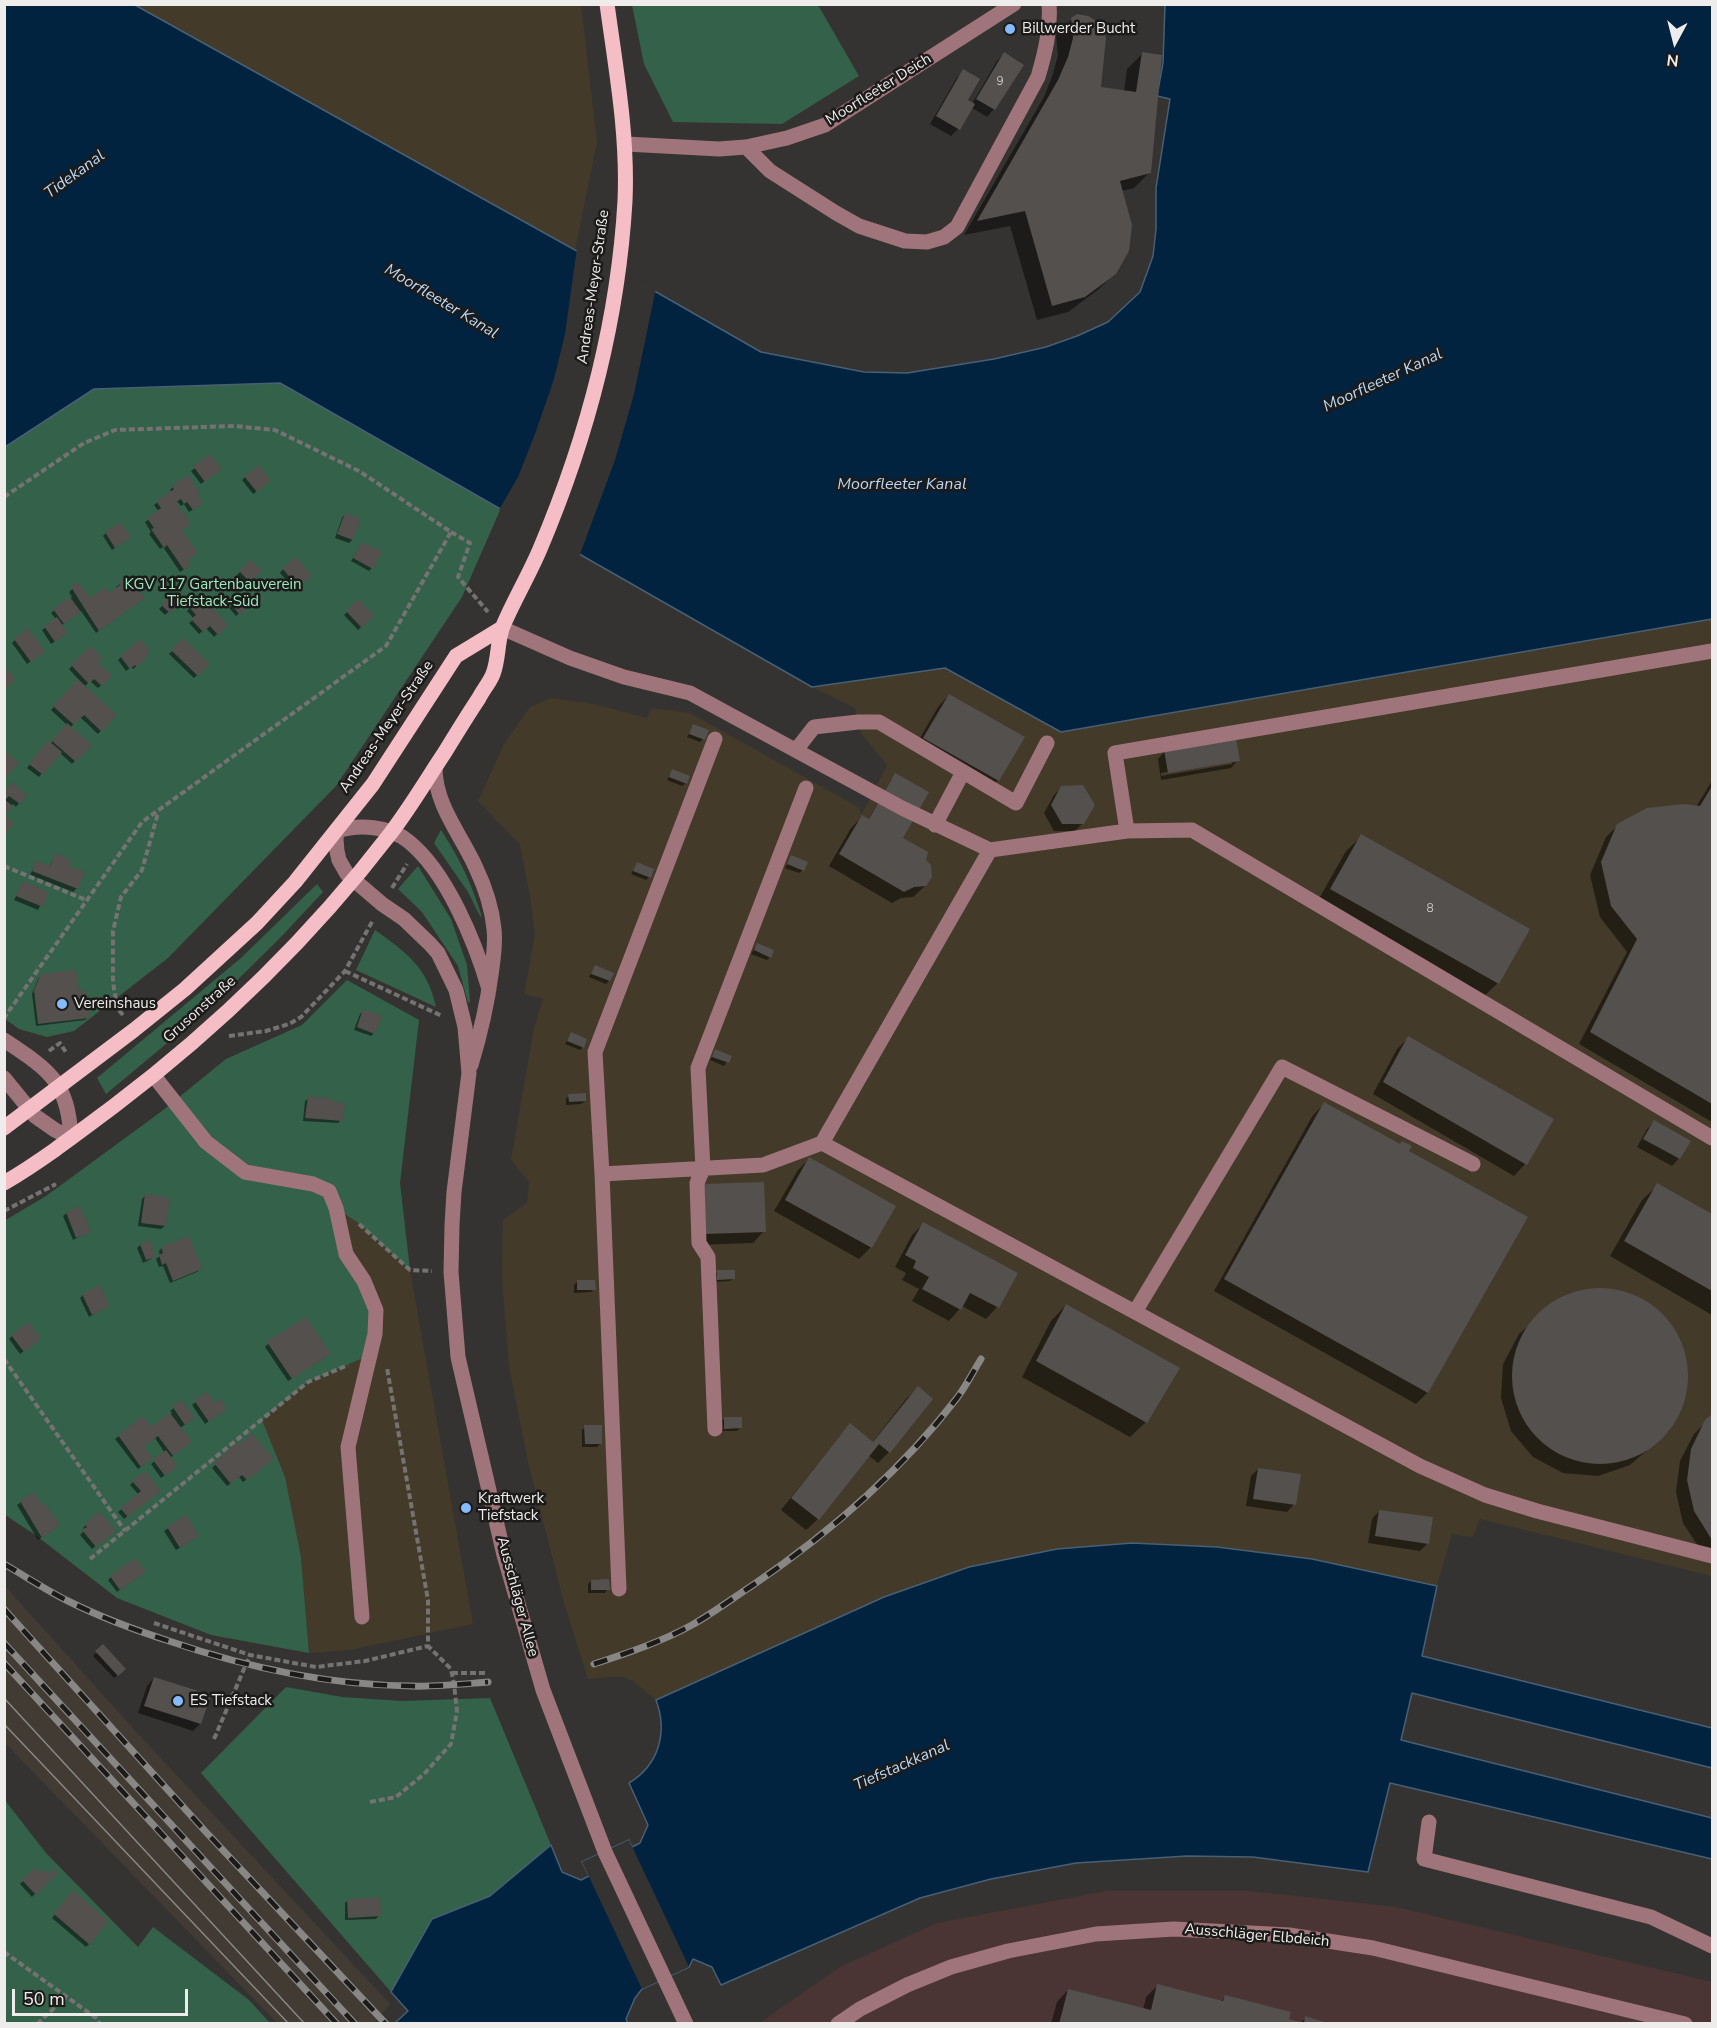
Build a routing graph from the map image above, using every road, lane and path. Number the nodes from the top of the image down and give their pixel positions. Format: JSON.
{"nodes":[{"id":1,"x":607,"y":4,"type":"edge"},
{"id":2,"x":1014,"y":4,"type":"edge"},
{"id":3,"x":1049,"y":4,"type":"edge"},
{"id":4,"x":626,"y":144,"type":"junction"},
{"id":5,"x":746,"y":147,"type":"junction"},
{"id":6,"x":4,"y":497,"type":"edge"},
{"id":7,"x":451,"y":532,"type":"junction"},
{"id":8,"x":502,"y":628,"type":"junction"},
{"id":9,"x":1713,"y":651,"type":"edge"},
{"id":10,"x":715,"y":739,"type":"dead end"},
{"id":11,"x":1047,"y":743,"type":"dead end"},
{"id":12,"x":796,"y":750,"type":"junction"},
{"id":13,"x":435,"y":767,"type":"junction"},
{"id":14,"x":963,"y":772,"type":"junction"},
{"id":15,"x":806,"y":788,"type":"dead end"},
{"id":16,"x":158,"y":812,"type":"junction"},
{"id":17,"x":935,"y":825,"type":"junction"},
{"id":18,"x":337,"y":831,"type":"junction"},
{"id":19,"x":1127,"y":831,"type":"junction"},
{"id":20,"x":391,"y":832,"type":"junction"},
{"id":21,"x":417,"y":849,"type":"junction"},
{"id":22,"x":990,"y":850,"type":"junction"},
{"id":23,"x":4,"y":866,"type":"edge"},
{"id":24,"x":352,"y":880,"type":"junction"},
{"id":25,"x":86,"y":900,"type":"junction"},
{"id":26,"x":382,"y":904,"type":"junction"},
{"id":27,"x":345,"y":970,"type":"junction"},
{"id":28,"x":489,"y":989,"type":"junction"},
{"id":29,"x":4,"y":1018,"type":"edge"},
{"id":30,"x":465,"y":1027,"type":"junction"},
{"id":31,"x":134,"y":1030,"type":"junction"},
{"id":32,"x":224,"y":1037,"type":"dead end"},
{"id":33,"x":4,"y":1040,"type":"edge"},
{"id":34,"x":60,"y":1043,"type":"dead end"},
{"id":35,"x":67,"y":1054,"type":"dead end"},
{"id":36,"x":469,"y":1073,"type":"junction"},
{"id":37,"x":154,"y":1076,"type":"junction"},
{"id":38,"x":4,"y":1078,"type":"edge"},
{"id":39,"x":60,"y":1087,"type":"junction"},
{"id":40,"x":29,"y":1110,"type":"junction"},
{"id":41,"x":4,"y":1128,"type":"edge"},
{"id":42,"x":71,"y":1138,"type":"junction"},
{"id":43,"x":1713,"y":1138,"type":"edge"},
{"id":44,"x":822,"y":1143,"type":"junction"},
{"id":45,"x":1473,"y":1164,"type":"dead end"},
{"id":46,"x":703,"y":1169,"type":"junction"},
{"id":47,"x":602,"y":1174,"type":"junction"},
{"id":48,"x":4,"y":1184,"type":"edge"},
{"id":49,"x":57,"y":1184,"type":"dead end"},
{"id":50,"x":336,"y":1208,"type":"junction"},
{"id":51,"x":4,"y":1211,"type":"edge"},
{"id":52,"x":451,"y":1272,"type":"junction"},
{"id":53,"x":1135,"y":1312,"type":"junction"},
{"id":54,"x":375,"y":1334,"type":"junction"},
{"id":55,"x":370,"y":1355,"type":"junction"},
{"id":56,"x":4,"y":1359,"type":"edge"},
{"id":57,"x":715,"y":1429,"type":"dead end"},
{"id":58,"x":125,"y":1531,"type":"junction"},
{"id":59,"x":1713,"y":1556,"type":"edge"},
{"id":60,"x":90,"y":1558,"type":"dead end"},
{"id":61,"x":619,"y":1589,"type":"dead end"},
{"id":62,"x":362,"y":1617,"type":"dead end"},
{"id":63,"x":154,"y":1623,"type":"dead end"},
{"id":64,"x":428,"y":1647,"type":"junction"},
{"id":65,"x":250,"y":1655,"type":"junction"},
{"id":66,"x":485,"y":1672,"type":"dead end"},
{"id":67,"x":452,"y":1673,"type":"junction"},
{"id":68,"x":214,"y":1739,"type":"dead end"},
{"id":69,"x":370,"y":1802,"type":"dead end"},
{"id":70,"x":1429,"y":1822,"type":"dead end"},
{"id":71,"x":1713,"y":1946,"type":"edge"},
{"id":72,"x":4,"y":1952,"type":"edge"},
{"id":73,"x":66,"y":1996,"type":"junction"},
{"id":74,"x":37,"y":2024,"type":"edge"},
{"id":75,"x":100,"y":2024,"type":"edge"},
{"id":76,"x":686,"y":2024,"type":"edge"},
{"id":77,"x":838,"y":2024,"type":"edge"},
{"id":78,"x":1685,"y":2024,"type":"edge"}],
"edges":[{"from":1,"to":4,"type":"main road","name":"Andreas-Meyer-Straße"},
{"from":2,"to":5,"type":"street","name":"Moorfleeter Deich"},
{"from":3,"to":5,"type":"street"},
{"from":4,"to":5,"type":"street","name":"Moorfleeter Deich"},
{"from":4,"to":8,"type":"main road","name":"Andreas-Meyer-Straße"},
{"from":6,"to":7,"type":"path"},
{"from":7,"to":8,"type":"path"},
{"from":7,"to":16,"type":"path"},
{"from":8,"to":12,"type":"street"},
{"from":8,"to":13,"type":"main road","name":"Andreas-Meyer-Straße"},
{"from":8,"to":18,"type":"main road","name":"Andreas-Meyer-Straße"},
{"from":9,"to":19,"type":"street"},
{"from":10,"to":47,"type":"street"},
{"from":11,"to":14,"type":"street"},
{"from":12,"to":14,"type":"street"},
{"from":12,"to":17,"type":"street"},
{"from":13,"to":20,"type":"main road","name":"Andreas-Meyer-Straße"},
{"from":13,"to":28,"type":"street"},
{"from":14,"to":17,"type":"street"},
{"from":15,"to":46,"type":"street"},
{"from":16,"to":25,"type":"path"},
{"from":16,"to":31,"type":"path"},
{"from":17,"to":22,"type":"street"},
{"from":18,"to":20,"type":"street","name":"Ausschläger Allee"},
{"from":18,"to":24,"type":"street","name":"Ausschläger Allee"},
{"from":18,"to":31,"type":"main road","name":"Grusonstraße"},
{"from":19,"to":22,"type":"street"},
{"from":19,"to":43,"type":"street"},
{"from":20,"to":21,"type":"street","name":"Ausschläger Allee"},
{"from":20,"to":24,"type":"main road","name":"Grusonstraße"},
{"from":21,"to":26,"type":"path"},
{"from":21,"to":28,"type":"street","name":"Ausschläger Allee"},
{"from":22,"to":44,"type":"street"},
{"from":23,"to":25,"type":"path"},
{"from":24,"to":26,"type":"street","name":"Ausschläger Allee"},
{"from":24,"to":37,"type":"main road","name":"Grusonstraße"},
{"from":25,"to":29,"type":"path"},
{"from":26,"to":27,"type":"path"},
{"from":26,"to":30,"type":"street","name":"Ausschläger Allee"},
{"from":27,"to":30,"type":"path"},
{"from":27,"to":32,"type":"path"},
{"from":28,"to":36,"type":"street","name":"Ausschläger Allee"},
{"from":30,"to":36,"type":"street","name":"Ausschläger Allee"},
{"from":31,"to":39,"type":"main road","name":"Grusonstraße"},
{"from":33,"to":39,"type":"street"},
{"from":34,"to":35,"type":"path"},
{"from":36,"to":52,"type":"street","name":"Ausschläger Allee"},
{"from":37,"to":42,"type":"main road","name":"Grusonstraße"},
{"from":37,"to":50,"type":"street"},
{"from":38,"to":40,"type":"street"},
{"from":39,"to":40,"type":"main road","name":"Grusonstraße"},
{"from":39,"to":42,"type":"street"},
{"from":40,"to":41,"type":"main road","name":"Grusonstraße"},
{"from":40,"to":42,"type":"street"},
{"from":42,"to":48,"type":"main road","name":"Grusonstraße"},
{"from":44,"to":46,"type":"street"},
{"from":44,"to":53,"type":"street"},
{"from":45,"to":53,"type":"street"},
{"from":46,"to":47,"type":"street"},
{"from":46,"to":57,"type":"street"},
{"from":47,"to":61,"type":"street"},
{"from":49,"to":51,"type":"path"},
{"from":50,"to":52,"type":"path"},
{"from":50,"to":54,"type":"street"},
{"from":52,"to":76,"type":"street","name":"Ausschläger Allee"},
{"from":53,"to":59,"type":"street"},
{"from":54,"to":55,"type":"street"},
{"from":54,"to":64,"type":"path"},
{"from":55,"to":58,"type":"path"},
{"from":55,"to":62,"type":"street"},
{"from":56,"to":58,"type":"path"},
{"from":58,"to":60,"type":"path"},
{"from":63,"to":65,"type":"path"},
{"from":64,"to":65,"type":"path"},
{"from":64,"to":67,"type":"path"},
{"from":65,"to":68,"type":"path"},
{"from":66,"to":67,"type":"path"},
{"from":67,"to":69,"type":"path"},
{"from":70,"to":71,"type":"street"},
{"from":72,"to":73,"type":"path"},
{"from":73,"to":74,"type":"path"},
{"from":73,"to":75,"type":"path"},
{"from":77,"to":78,"type":"street","name":"Ausschläger Elbdeich"}]}
